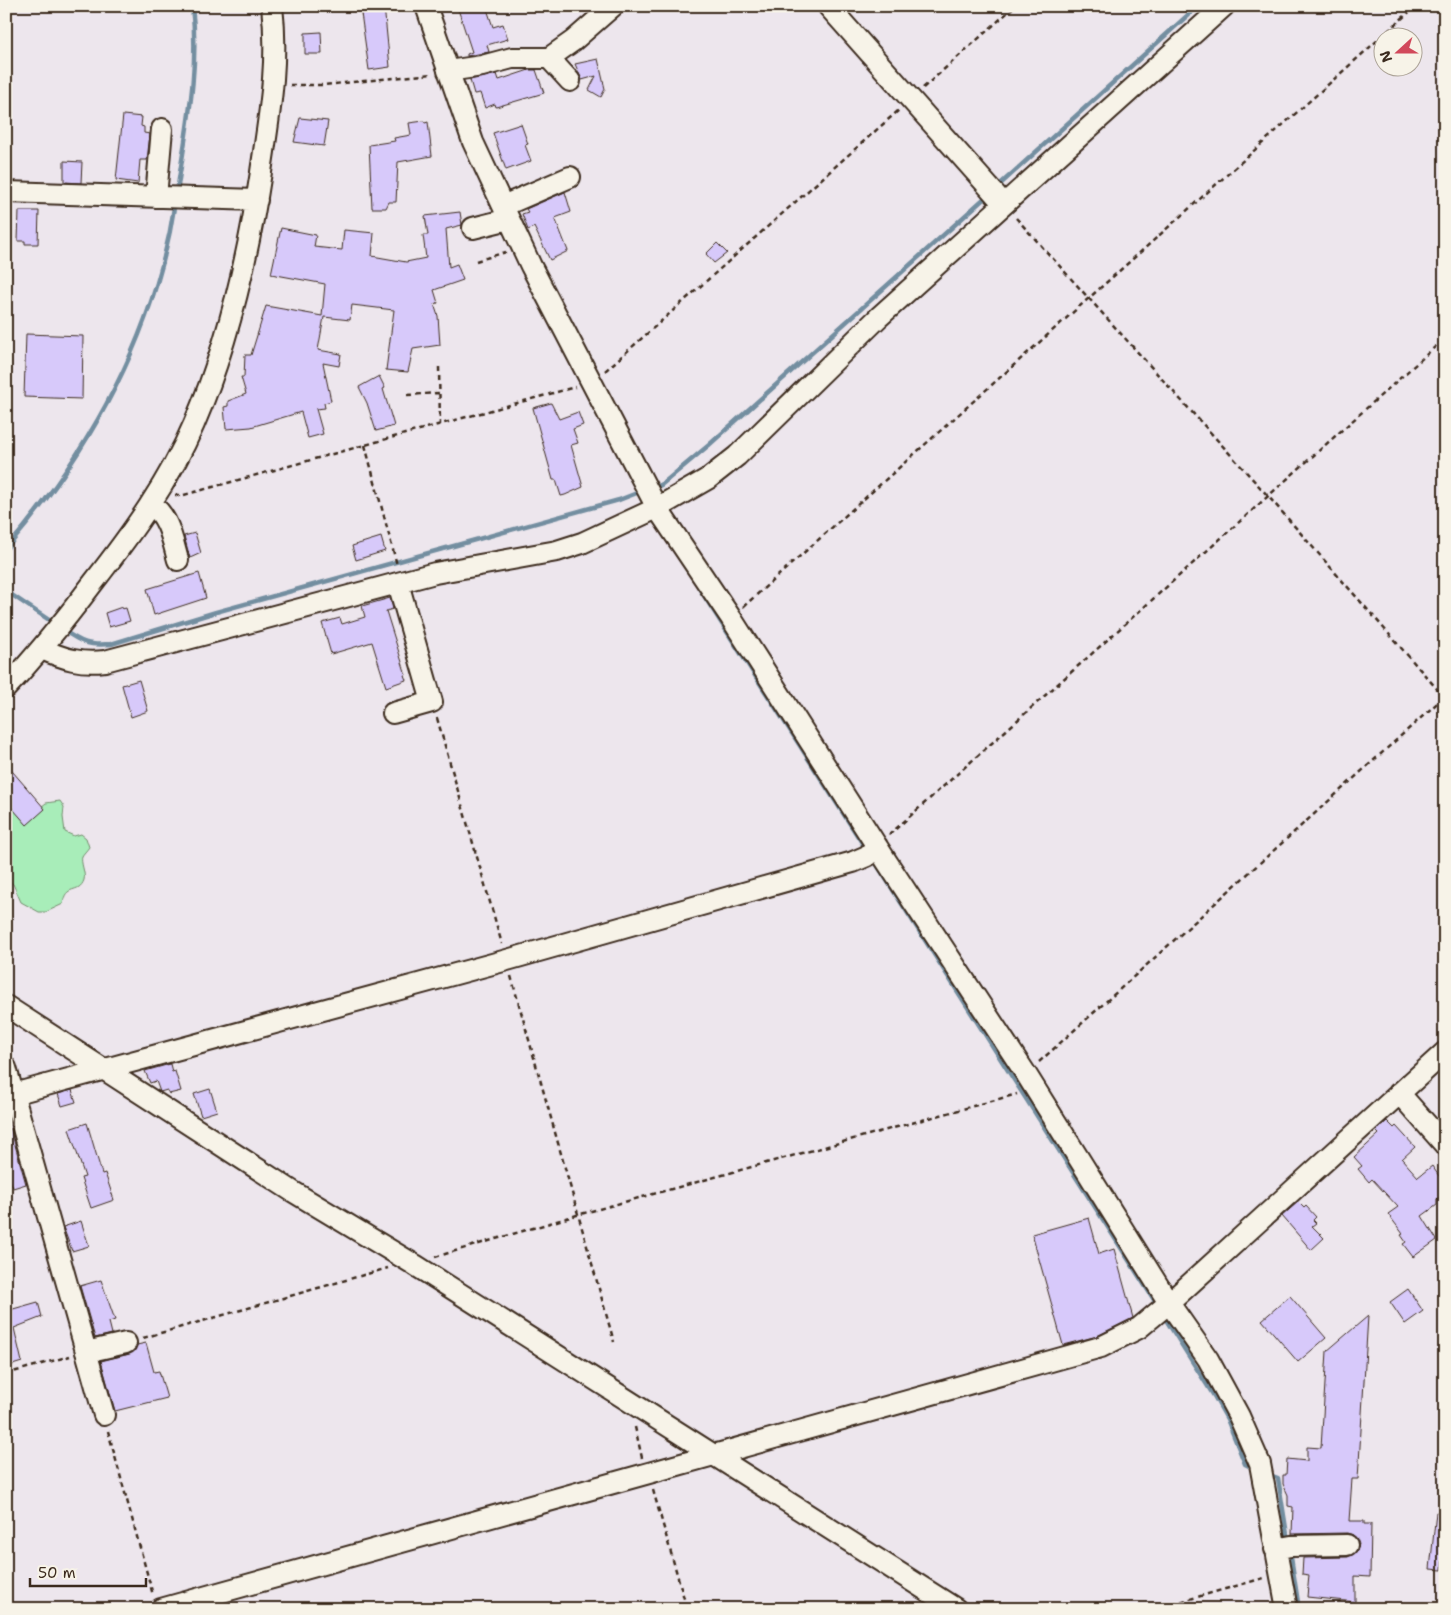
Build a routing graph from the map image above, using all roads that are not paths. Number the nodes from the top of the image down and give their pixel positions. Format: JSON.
{"nodes":[{"id":1,"x":272,"y":6,"type":"edge"},
{"id":2,"x":426,"y":6,"type":"edge"},
{"id":3,"x":613,"y":6,"type":"edge"},
{"id":4,"x":828,"y":6,"type":"edge"},
{"id":5,"x":1224,"y":6,"type":"edge"},
{"id":6,"x":549,"y":58,"type":"junction"},
{"id":7,"x":448,"y":72,"type":"junction"},
{"id":8,"x":570,"y":81,"type":"dead end"},
{"id":9,"x":162,"y":129,"type":"dead end"},
{"id":10,"x":570,"y":177,"type":"dead end"},
{"id":11,"x":6,"y":192,"type":"edge"},
{"id":12,"x":156,"y":197,"type":"junction"},
{"id":13,"x":257,"y":200,"type":"junction"},
{"id":14,"x":1003,"y":203,"type":"junction"},
{"id":15,"x":506,"y":212,"type":"junction"},
{"id":16,"x":473,"y":228,"type":"dead end"},
{"id":17,"x":153,"y":500,"type":"junction"},
{"id":18,"x":656,"y":508,"type":"junction"},
{"id":19,"x":178,"y":560,"type":"dead end"},
{"id":20,"x":400,"y":582,"type":"junction"},
{"id":21,"x":42,"y":649,"type":"junction"},
{"id":22,"x":6,"y":688,"type":"edge"},
{"id":23,"x":393,"y":713,"type":"dead end"},
{"id":24,"x":877,"y":846,"type":"junction"},
{"id":25,"x":6,"y":1006,"type":"edge"},
{"id":26,"x":1445,"y":1052,"type":"edge"},
{"id":27,"x":6,"y":1068,"type":"edge"},
{"id":28,"x":106,"y":1070,"type":"junction"},
{"id":29,"x":1399,"y":1093,"type":"junction"},
{"id":30,"x":9,"y":1095,"type":"edge"},
{"id":31,"x":1445,"y":1145,"type":"edge"},
{"id":32,"x":1169,"y":1303,"type":"junction"},
{"id":33,"x":126,"y":1343,"type":"road end"},
{"id":34,"x":86,"y":1352,"type":"junction"},
{"id":35,"x":104,"y":1415,"type":"road end"},
{"id":36,"x":713,"y":1453,"type":"junction"},
{"id":37,"x":1347,"y":1545,"type":"dead end"},
{"id":38,"x":1275,"y":1549,"type":"junction"},
{"id":39,"x":158,"y":1604,"type":"edge"},
{"id":40,"x":956,"y":1609,"type":"edge"},
{"id":41,"x":1286,"y":1609,"type":"edge"}],
"edges":[{"from":1,"to":13,"type":"street"},
{"from":2,"to":7,"type":"street"},
{"from":3,"to":6,"type":"street"},
{"from":4,"to":14,"type":"street"},
{"from":5,"to":14,"type":"street"},
{"from":6,"to":7,"type":"street"},
{"from":6,"to":8,"type":"street"},
{"from":7,"to":15,"type":"street"},
{"from":9,"to":12,"type":"street"},
{"from":10,"to":15,"type":"street"},
{"from":11,"to":12,"type":"street"},
{"from":12,"to":13,"type":"street"},
{"from":13,"to":17,"type":"street"},
{"from":14,"to":18,"type":"street"},
{"from":15,"to":16,"type":"street"},
{"from":15,"to":18,"type":"street"},
{"from":17,"to":19,"type":"street"},
{"from":17,"to":21,"type":"street"},
{"from":18,"to":20,"type":"street"},
{"from":18,"to":24,"type":"street"},
{"from":20,"to":21,"type":"street"},
{"from":20,"to":23,"type":"street"},
{"from":21,"to":22,"type":"street"},
{"from":24,"to":28,"type":"street"},
{"from":24,"to":32,"type":"street"},
{"from":25,"to":28,"type":"street"},
{"from":26,"to":29,"type":"street"},
{"from":27,"to":30,"type":"street"},
{"from":28,"to":30,"type":"street"},
{"from":28,"to":36,"type":"street"},
{"from":29,"to":31,"type":"street"},
{"from":29,"to":32,"type":"street"},
{"from":30,"to":34,"type":"street"},
{"from":32,"to":36,"type":"street"},
{"from":32,"to":38,"type":"street"},
{"from":33,"to":34,"type":"street"},
{"from":34,"to":35,"type":"street"},
{"from":36,"to":39,"type":"street"},
{"from":36,"to":40,"type":"street"},
{"from":37,"to":38,"type":"street"},
{"from":38,"to":41,"type":"street"}]}
